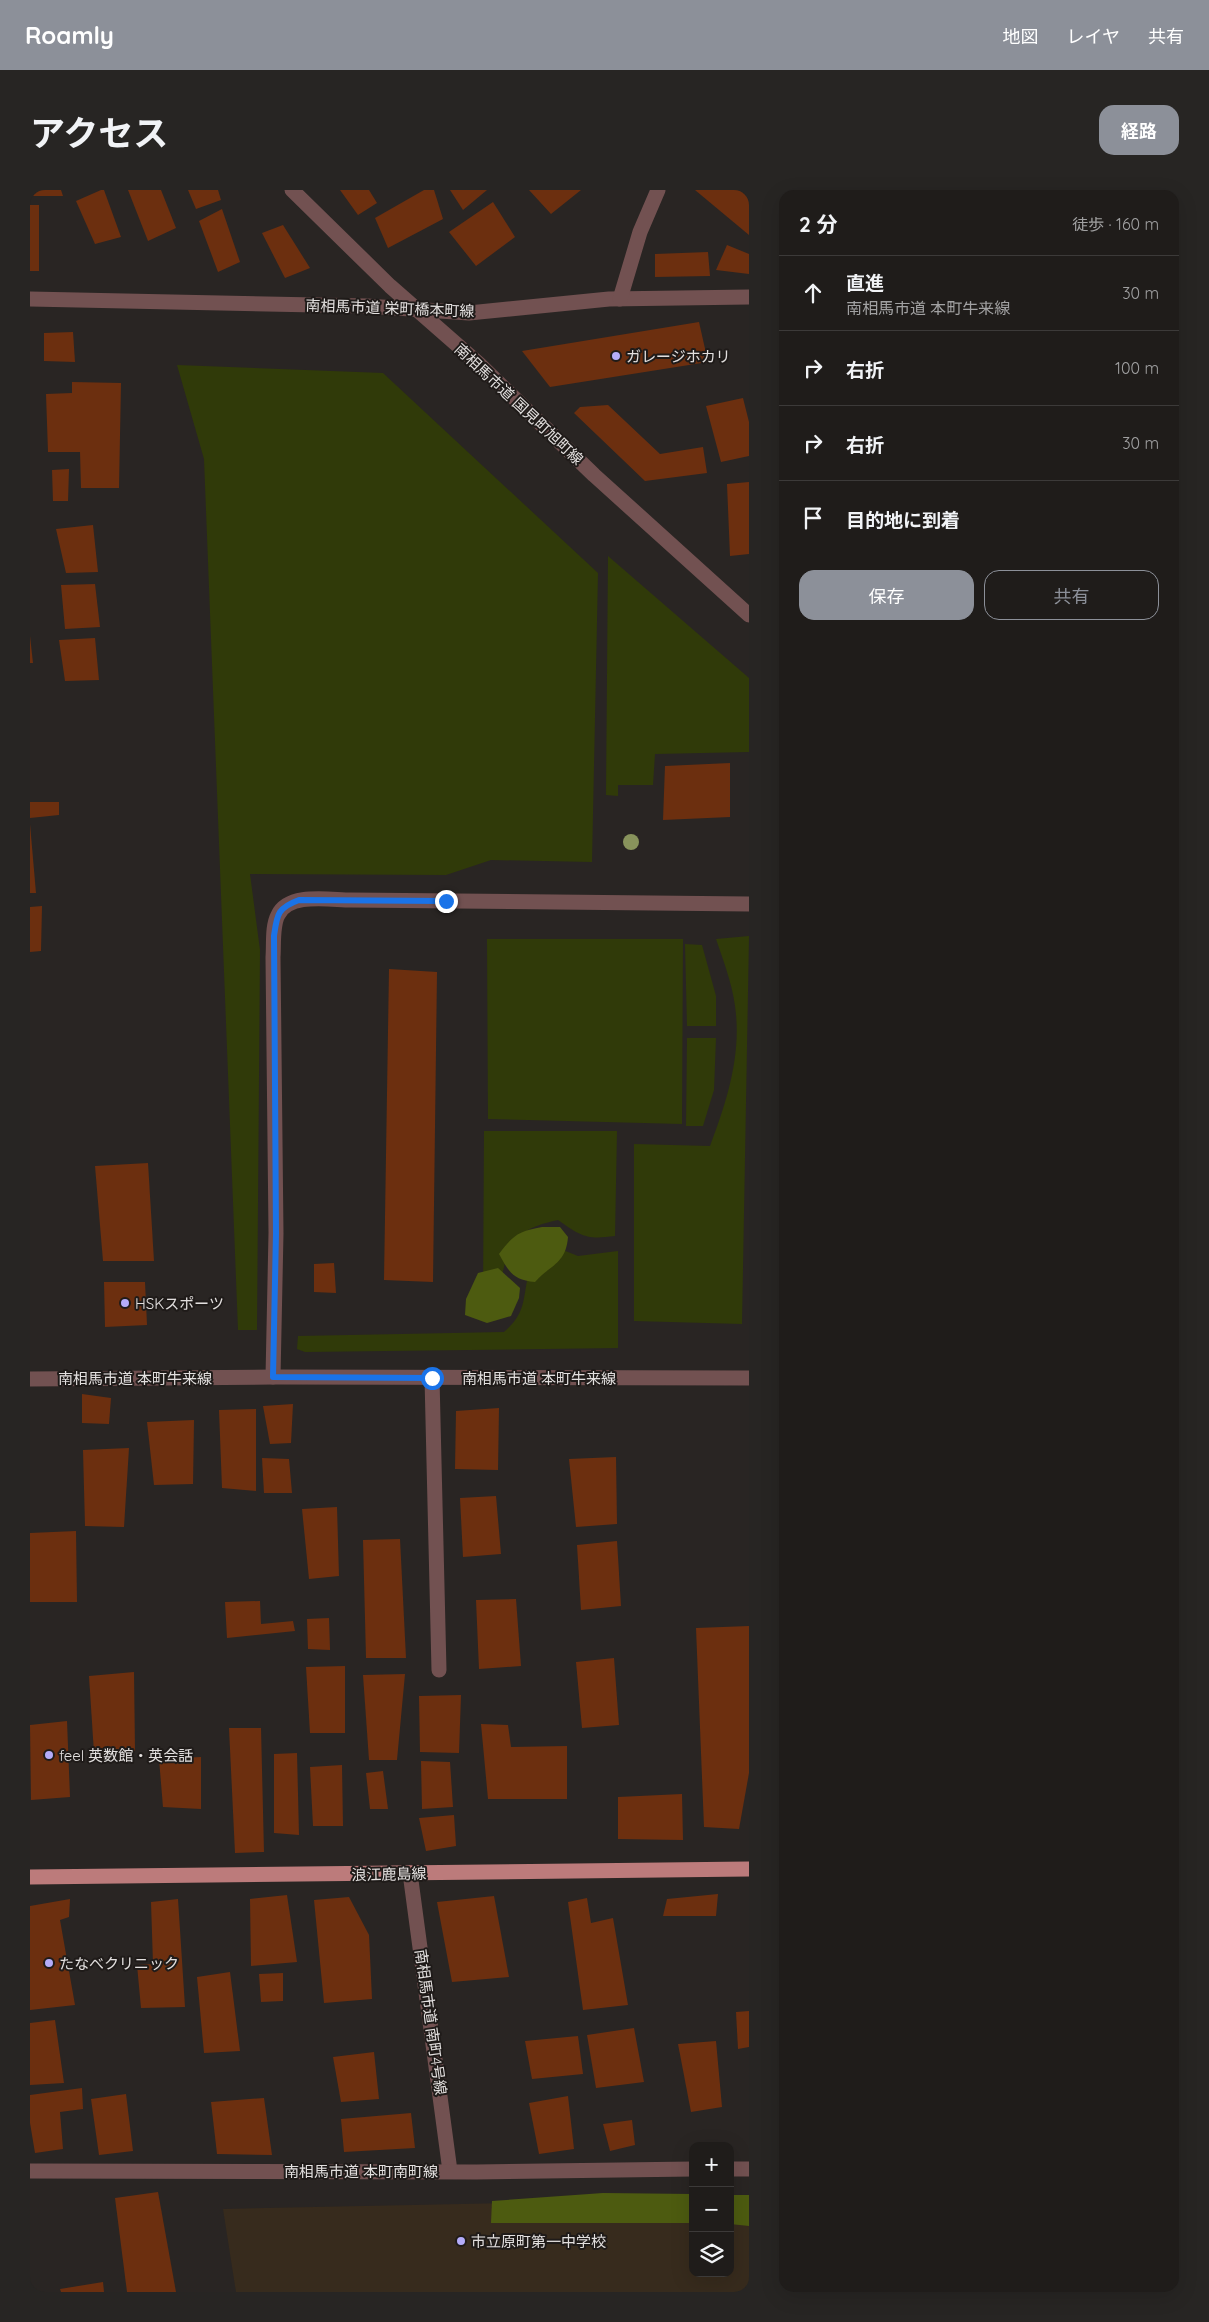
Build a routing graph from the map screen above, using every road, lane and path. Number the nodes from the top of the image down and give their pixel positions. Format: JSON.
{"nodes":[{"id":1,"x":292,"y":190,"type":"edge"},
{"id":2,"x":658,"y":190,"type":"edge"},
{"id":3,"x":749,"y":297,"type":"edge"},
{"id":4,"x":30,"y":299,"type":"edge"},
{"id":5,"x":620,"y":299,"type":"junction"},
{"id":6,"x":417,"y":310,"type":"junction"},
{"id":7,"x":749,"y":615,"type":"edge"},
{"id":8,"x":749,"y":904,"type":"edge"},
{"id":9,"x":273,"y":1377,"type":"junction"},
{"id":10,"x":432,"y":1378,"type":"junction"},
{"id":11,"x":749,"y":1378,"type":"edge"},
{"id":12,"x":30,"y":1379,"type":"edge"},
{"id":13,"x":439,"y":1670,"type":"dead end"},
{"id":14,"x":749,"y":1869,"type":"edge"},
{"id":15,"x":410,"y":1873,"type":"junction"},
{"id":16,"x":30,"y":1877,"type":"edge"},
{"id":17,"x":689,"y":2169,"type":"edge"},
{"id":18,"x":734,"y":2169,"type":"edge"},
{"id":19,"x":749,"y":2169,"type":"edge"},
{"id":20,"x":30,"y":2171,"type":"edge"},
{"id":21,"x":450,"y":2171,"type":"junction"}],
"edges":[{"from":1,"to":6,"type":"street","name":"南相馬市道 国見町旭町線"},
{"from":2,"to":5,"type":"street"},
{"from":3,"to":5,"type":"street","name":"南相馬市道 栄町橋本町線"},
{"from":4,"to":6,"type":"street","name":"南相馬市道 栄町橋本町線"},
{"from":5,"to":6,"type":"street","name":"南相馬市道 栄町橋本町線"},
{"from":6,"to":7,"type":"street","name":"南相馬市道 国見町旭町線"},
{"from":8,"to":9,"type":"street"},
{"from":9,"to":10,"type":"street","name":"南相馬市道 本町牛来線"},
{"from":9,"to":12,"type":"street","name":"南相馬市道 本町牛来線"},
{"from":10,"to":11,"type":"street","name":"南相馬市道 本町牛来線"},
{"from":10,"to":13,"type":"street"},
{"from":14,"to":15,"type":"main road","name":"浪江鹿島線"},
{"from":15,"to":16,"type":"main road","name":"浪江鹿島線"},
{"from":15,"to":21,"type":"street","name":"南相馬市道 南町4号線"},
{"from":17,"to":21,"type":"street","name":"南相馬市道 本町南町線"},
{"from":18,"to":19,"type":"street"},
{"from":20,"to":21,"type":"street","name":"南相馬市道 本町南町線"}]}
